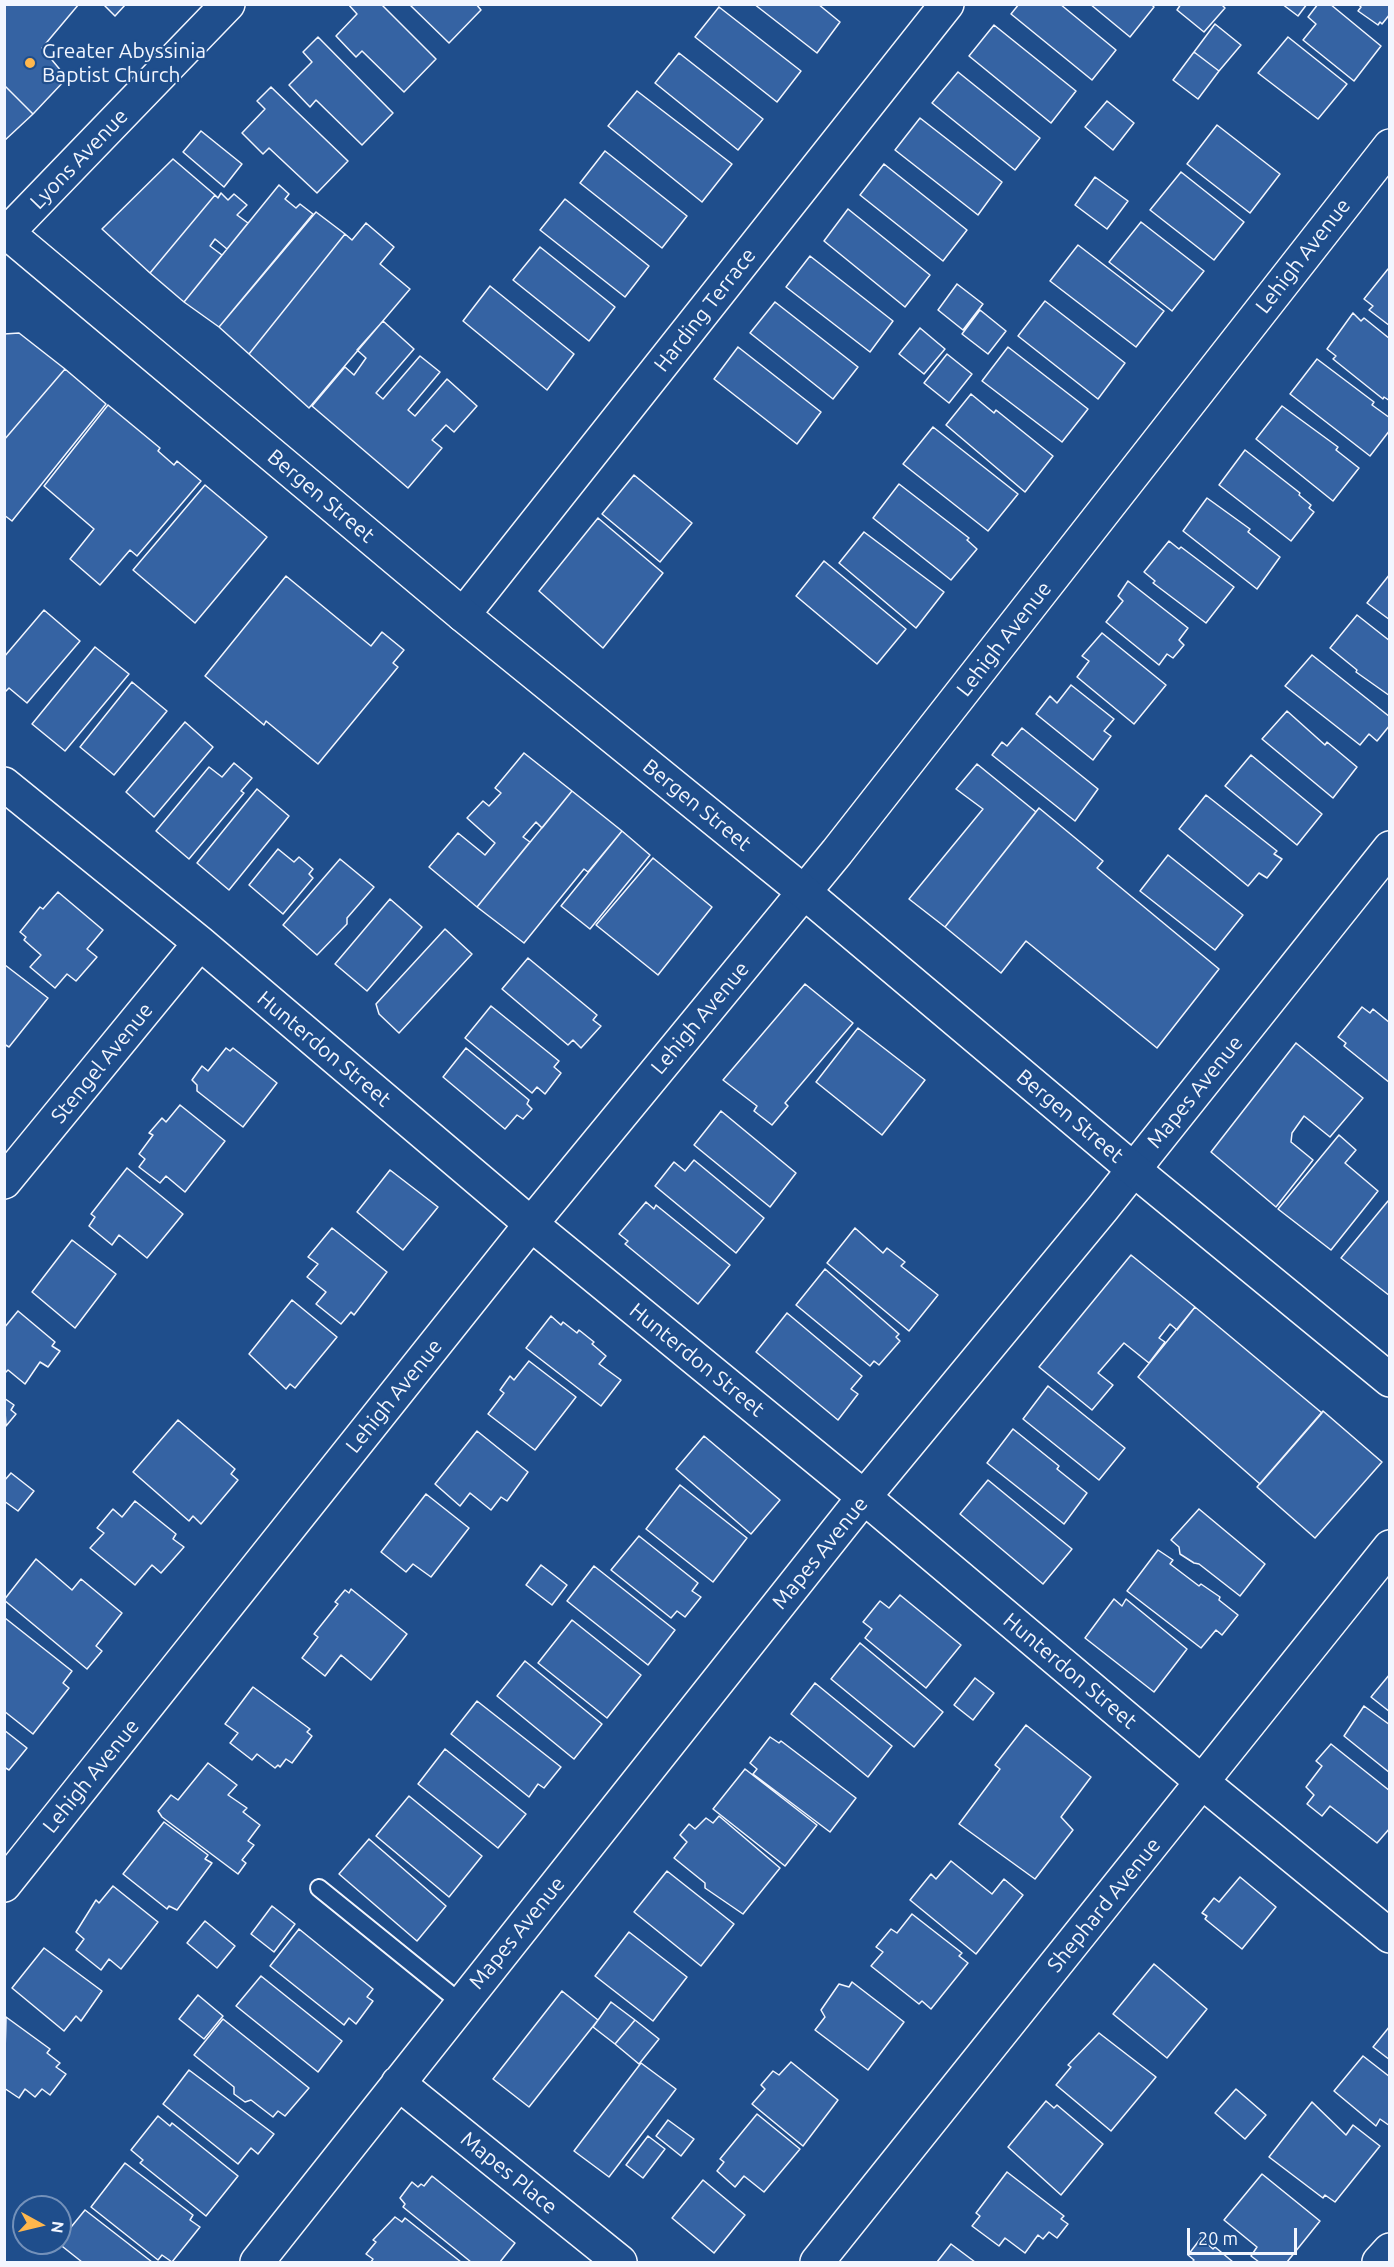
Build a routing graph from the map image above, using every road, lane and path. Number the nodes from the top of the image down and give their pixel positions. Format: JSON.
{"nodes":[{"id":1,"x":228,"y":4,"type":"edge"},
{"id":2,"x":947,"y":4,"type":"edge"},
{"id":3,"x":1389,"y":146,"type":"edge"},
{"id":4,"x":6,"y":233,"type":"edge"},
{"id":5,"x":463,"y":615,"type":"junction"},
{"id":6,"x":4,"y":784,"type":"edge"},
{"id":7,"x":1389,"y":848,"type":"edge"},
{"id":8,"x":804,"y":892,"type":"junction"},
{"id":9,"x":200,"y":943,"type":"junction"},
{"id":10,"x":1133,"y":1169,"type":"junction"},
{"id":11,"x":4,"y":1182,"type":"edge"},
{"id":12,"x":531,"y":1224,"type":"junction"},
{"id":13,"x":1389,"y":1380,"type":"edge"},
{"id":14,"x":864,"y":1497,"type":"junction"},
{"id":15,"x":1389,"y":1547,"type":"edge"},
{"id":16,"x":1202,"y":1782,"type":"junction"},
{"id":17,"x":4,"y":1885,"type":"edge"},
{"id":18,"x":319,"y":1888,"type":"dead end"},
{"id":19,"x":1389,"y":1936,"type":"edge"},
{"id":20,"x":461,"y":2003,"type":"junction"},
{"id":21,"x":398,"y":2083,"type":"junction"},
{"id":22,"x":1389,"y":2250,"type":"edge"},
{"id":23,"x":257,"y":2262,"type":"edge"},
{"id":24,"x":620,"y":2262,"type":"edge"},
{"id":25,"x":817,"y":2262,"type":"edge"},
{"id":26,"x":1379,"y":2262,"type":"edge"}],
"edges":[{"from":1,"to":4,"type":"street","name":"Lyons Avenue"},
{"from":2,"to":5,"type":"street","name":"Harding Terrace"},
{"from":3,"to":8,"type":"street","name":"Lehigh Avenue"},
{"from":4,"to":5,"type":"street","name":"Bergen Street"},
{"from":5,"to":8,"type":"street","name":"Bergen Street"},
{"from":6,"to":9,"type":"street","name":"Hunterdon Street"},
{"from":7,"to":10,"type":"street","name":"Mapes Avenue"},
{"from":8,"to":10,"type":"street","name":"Bergen Street"},
{"from":8,"to":12,"type":"street","name":"Lehigh Avenue"},
{"from":9,"to":11,"type":"street","name":"Stengel Avenue"},
{"from":9,"to":12,"type":"street","name":"Hunterdon Street"},
{"from":10,"to":13,"type":"street","name":"Bergen Street"},
{"from":10,"to":14,"type":"street","name":"Mapes Avenue"},
{"from":12,"to":14,"type":"street","name":"Hunterdon Street"},
{"from":12,"to":17,"type":"street","name":"Lehigh Avenue"},
{"from":14,"to":16,"type":"street","name":"Hunterdon Street"},
{"from":14,"to":20,"type":"street","name":"Mapes Avenue"},
{"from":15,"to":16,"type":"street","name":"Shephard Avenue"},
{"from":16,"to":19,"type":"street","name":"Hunterdon Street"},
{"from":16,"to":25,"type":"street","name":"Shephard Avenue"},
{"from":18,"to":20,"type":"lane"},
{"from":20,"to":21,"type":"street","name":"Mapes Avenue"},
{"from":21,"to":23,"type":"street","name":"Mapes Avenue"},
{"from":21,"to":24,"type":"street","name":"Mapes Place"},
{"from":22,"to":26,"type":"street"}]}
